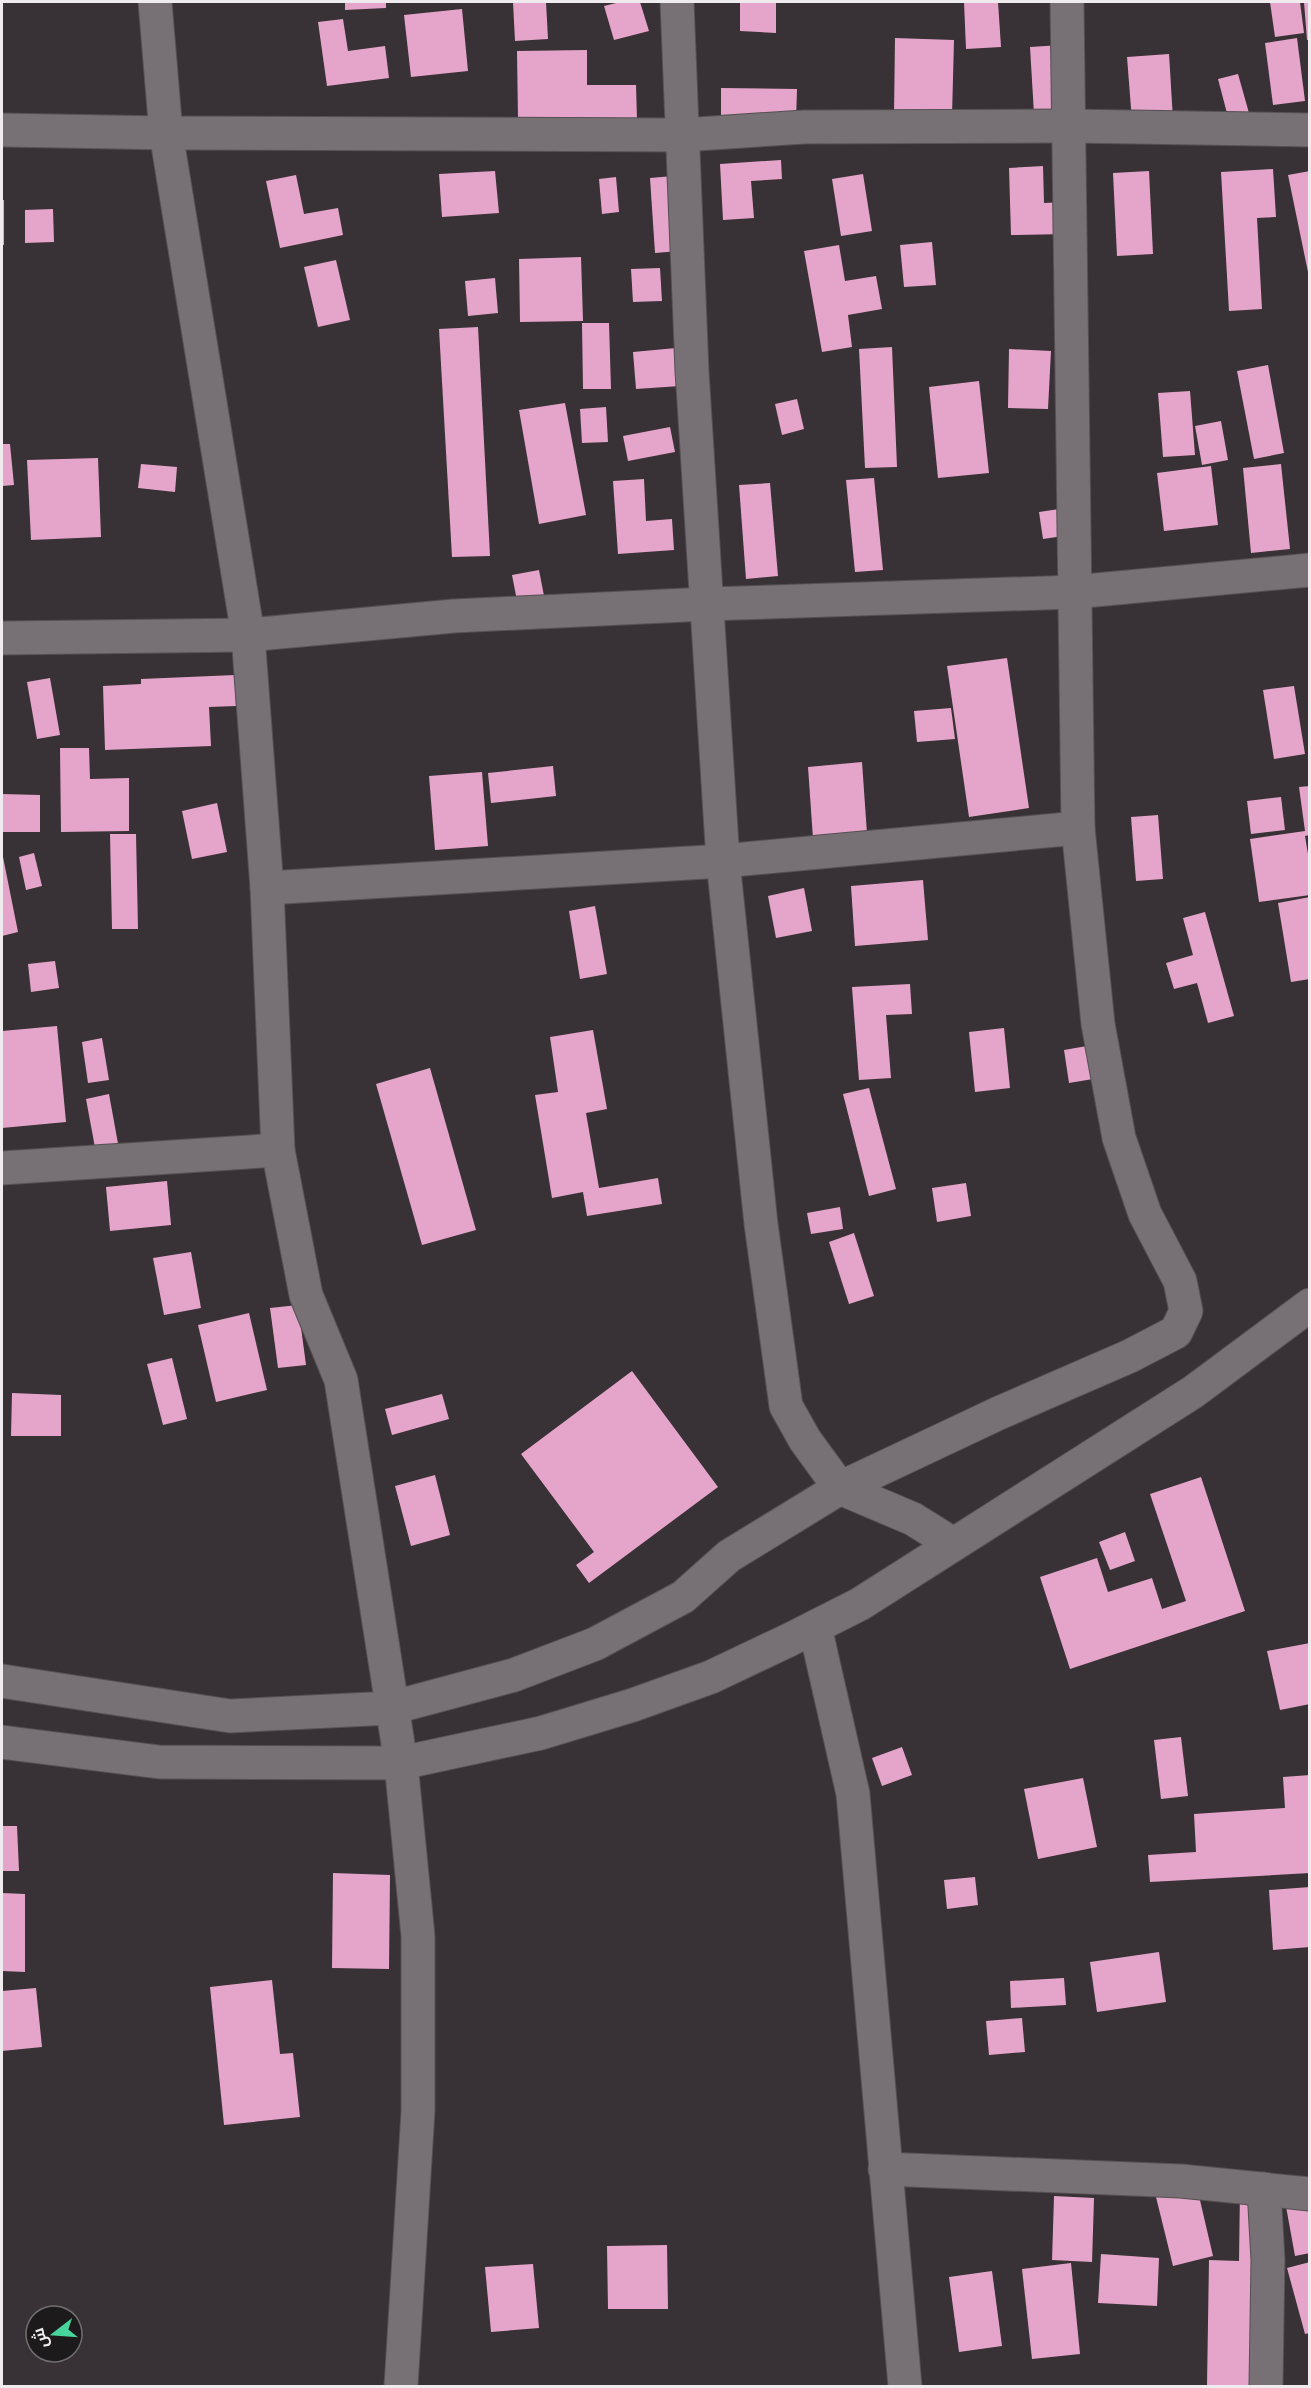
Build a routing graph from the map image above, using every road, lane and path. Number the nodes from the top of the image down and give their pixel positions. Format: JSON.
{"nodes":[{"id":1,"x":155,"y":2,"type":"edge"},
{"id":2,"x":677,"y":2,"type":"edge"},
{"id":3,"x":1067,"y":2,"type":"edge"},
{"id":4,"x":1069,"y":126,"type":"junction"},
{"id":5,"x":2,"y":130,"type":"edge"},
{"id":6,"x":1310,"y":130,"type":"edge"},
{"id":7,"x":166,"y":133,"type":"junction"},
{"id":8,"x":682,"y":135,"type":"junction"},
{"id":9,"x":1310,"y":570,"type":"edge"},
{"id":10,"x":1074,"y":592,"type":"junction"},
{"id":11,"x":707,"y":604,"type":"junction"},
{"id":12,"x":248,"y":635,"type":"junction"},
{"id":13,"x":2,"y":638,"type":"edge"},
{"id":14,"x":1078,"y":828,"type":"junction"},
{"id":15,"x":723,"y":861,"type":"junction"},
{"id":16,"x":267,"y":888,"type":"junction"},
{"id":17,"x":278,"y":1150,"type":"junction"},
{"id":18,"x":2,"y":1168,"type":"edge"},
{"id":19,"x":1310,"y":1305,"type":"edge"},
{"id":20,"x":840,"y":1488,"type":"junction"},
{"id":21,"x":953,"y":1544,"type":"junction"},
{"id":22,"x":814,"y":1627,"type":"junction"},
{"id":23,"x":2,"y":1681,"type":"edge"},
{"id":24,"x":391,"y":1708,"type":"junction"},
{"id":25,"x":2,"y":1742,"type":"edge"},
{"id":26,"x":401,"y":1763,"type":"junction"},
{"id":27,"x":885,"y":2169,"type":"junction"},
{"id":28,"x":1264,"y":2189,"type":"junction"},
{"id":29,"x":1310,"y":2194,"type":"edge"},
{"id":30,"x":401,"y":2386,"type":"edge"},
{"id":31,"x":905,"y":2386,"type":"edge"},
{"id":32,"x":1266,"y":2386,"type":"edge"}],
"edges":[{"from":1,"to":7,"type":"street"},
{"from":2,"to":8,"type":"street"},
{"from":3,"to":4,"type":"street"},
{"from":4,"to":6,"type":"street"},
{"from":4,"to":8,"type":"street"},
{"from":4,"to":10,"type":"street"},
{"from":5,"to":7,"type":"street"},
{"from":7,"to":8,"type":"street"},
{"from":7,"to":12,"type":"street"},
{"from":8,"to":11,"type":"street"},
{"from":9,"to":10,"type":"street"},
{"from":10,"to":11,"type":"street"},
{"from":10,"to":14,"type":"street"},
{"from":11,"to":12,"type":"street"},
{"from":11,"to":15,"type":"street"},
{"from":12,"to":13,"type":"street"},
{"from":12,"to":16,"type":"street"},
{"from":14,"to":15,"type":"street"},
{"from":14,"to":20,"type":"street"},
{"from":15,"to":16,"type":"street"},
{"from":15,"to":20,"type":"street"},
{"from":16,"to":17,"type":"street"},
{"from":17,"to":18,"type":"street"},
{"from":17,"to":24,"type":"street"},
{"from":19,"to":21,"type":"street"},
{"from":20,"to":21,"type":"street"},
{"from":20,"to":24,"type":"street"},
{"from":21,"to":22,"type":"street"},
{"from":22,"to":26,"type":"street"},
{"from":22,"to":27,"type":"street"},
{"from":23,"to":24,"type":"street"},
{"from":24,"to":26,"type":"street"},
{"from":25,"to":26,"type":"street"},
{"from":26,"to":30,"type":"street"},
{"from":27,"to":28,"type":"street"},
{"from":27,"to":31,"type":"street"},
{"from":28,"to":29,"type":"street"},
{"from":28,"to":32,"type":"street"}]}
